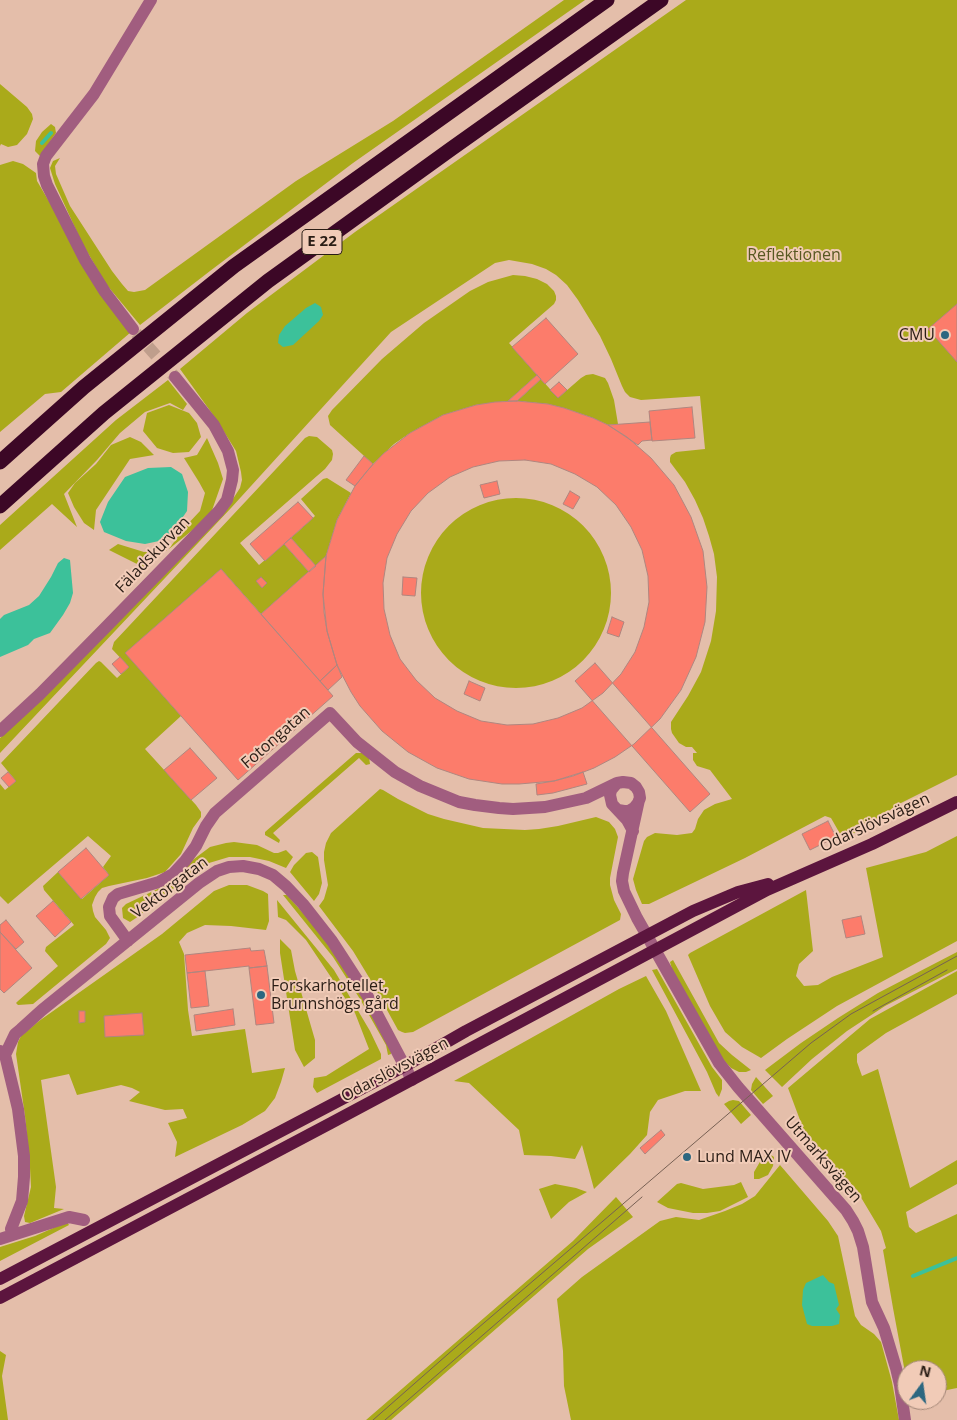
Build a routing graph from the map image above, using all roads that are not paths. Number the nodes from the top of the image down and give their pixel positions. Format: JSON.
{"nodes":[{"id":1,"x":151,"y":0,"type":"edge"},
{"id":2,"x":607,"y":0,"type":"edge"},
{"id":3,"x":661,"y":0,"type":"edge"},
{"id":4,"x":133,"y":329,"type":"tunnel mouth"},
{"id":5,"x":175,"y":377,"type":"tunnel mouth"},
{"id":6,"x":0,"y":462,"type":"edge"},
{"id":7,"x":0,"y":506,"type":"edge"},
{"id":8,"x":0,"y":732,"type":"edge"},
{"id":9,"x":617,"y":783,"type":"junction"},
{"id":10,"x":586,"y":798,"type":"junction"},
{"id":11,"x":639,"y":800,"type":"junction"},
{"id":12,"x":957,"y":802,"type":"edge"},
{"id":13,"x":616,"y":808,"type":"junction"},
{"id":14,"x":633,"y":831,"type":"junction"},
{"id":15,"x":806,"y":873,"type":"junction"},
{"id":16,"x":648,"y":936,"type":"junction"},
{"id":17,"x":128,"y":941,"type":"junction"},
{"id":18,"x":655,"y":949,"type":"junction"},
{"id":19,"x":3,"y":1053,"type":"edge"},
{"id":20,"x":405,"y":1066,"type":"junction"},
{"id":21,"x":412,"y":1080,"type":"junction"},
{"id":22,"x":84,"y":1220,"type":"dead end"},
{"id":23,"x":6,"y":1237,"type":"edge"},
{"id":24,"x":0,"y":1279,"type":"edge"},
{"id":25,"x":0,"y":1298,"type":"edge"},
{"id":26,"x":906,"y":1420,"type":"edge"}],
"edges":[{"from":1,"to":4,"type":"street"},
{"from":2,"to":6,"type":"highway","number":"E 22"},
{"from":3,"to":7,"type":"highway","number":"E 22"},
{"from":5,"to":8,"type":"street","name":"Fäladskurvan"},
{"from":9,"to":10,"type":"street","name":"Fotongatan"},
{"from":9,"to":11,"type":"street"},
{"from":9,"to":13,"type":"street"},
{"from":10,"to":13,"type":"street","name":"Fotongatan"},
{"from":10,"to":17,"type":"street","name":"Fotongatan"},
{"from":11,"to":13,"type":"street"},
{"from":11,"to":14,"type":"street"},
{"from":12,"to":15,"type":"main road","name":"Odarslövsvägen"},
{"from":13,"to":14,"type":"street"},
{"from":14,"to":16,"type":"street"},
{"from":15,"to":16,"type":"main road","name":"Odarslövsvägen"},
{"from":15,"to":18,"type":"main road","name":"Odarslövsvägen"},
{"from":16,"to":18,"type":"street"},
{"from":16,"to":20,"type":"main road","name":"Odarslövsvägen"},
{"from":17,"to":19,"type":"street","name":"Vektorgatan"},
{"from":17,"to":20,"type":"street","name":"Vektorgatan"},
{"from":18,"to":21,"type":"main road","name":"Odarslövsvägen"},
{"from":18,"to":26,"type":"street","name":"Utmarksvägen"},
{"from":19,"to":23,"type":"street"},
{"from":20,"to":21,"type":"street","name":"Vektorgatan"},
{"from":20,"to":24,"type":"main road","name":"Odarslövsvägen"},
{"from":21,"to":25,"type":"main road","name":"Odarslövsvägen"},
{"from":22,"to":23,"type":"street"}]}
